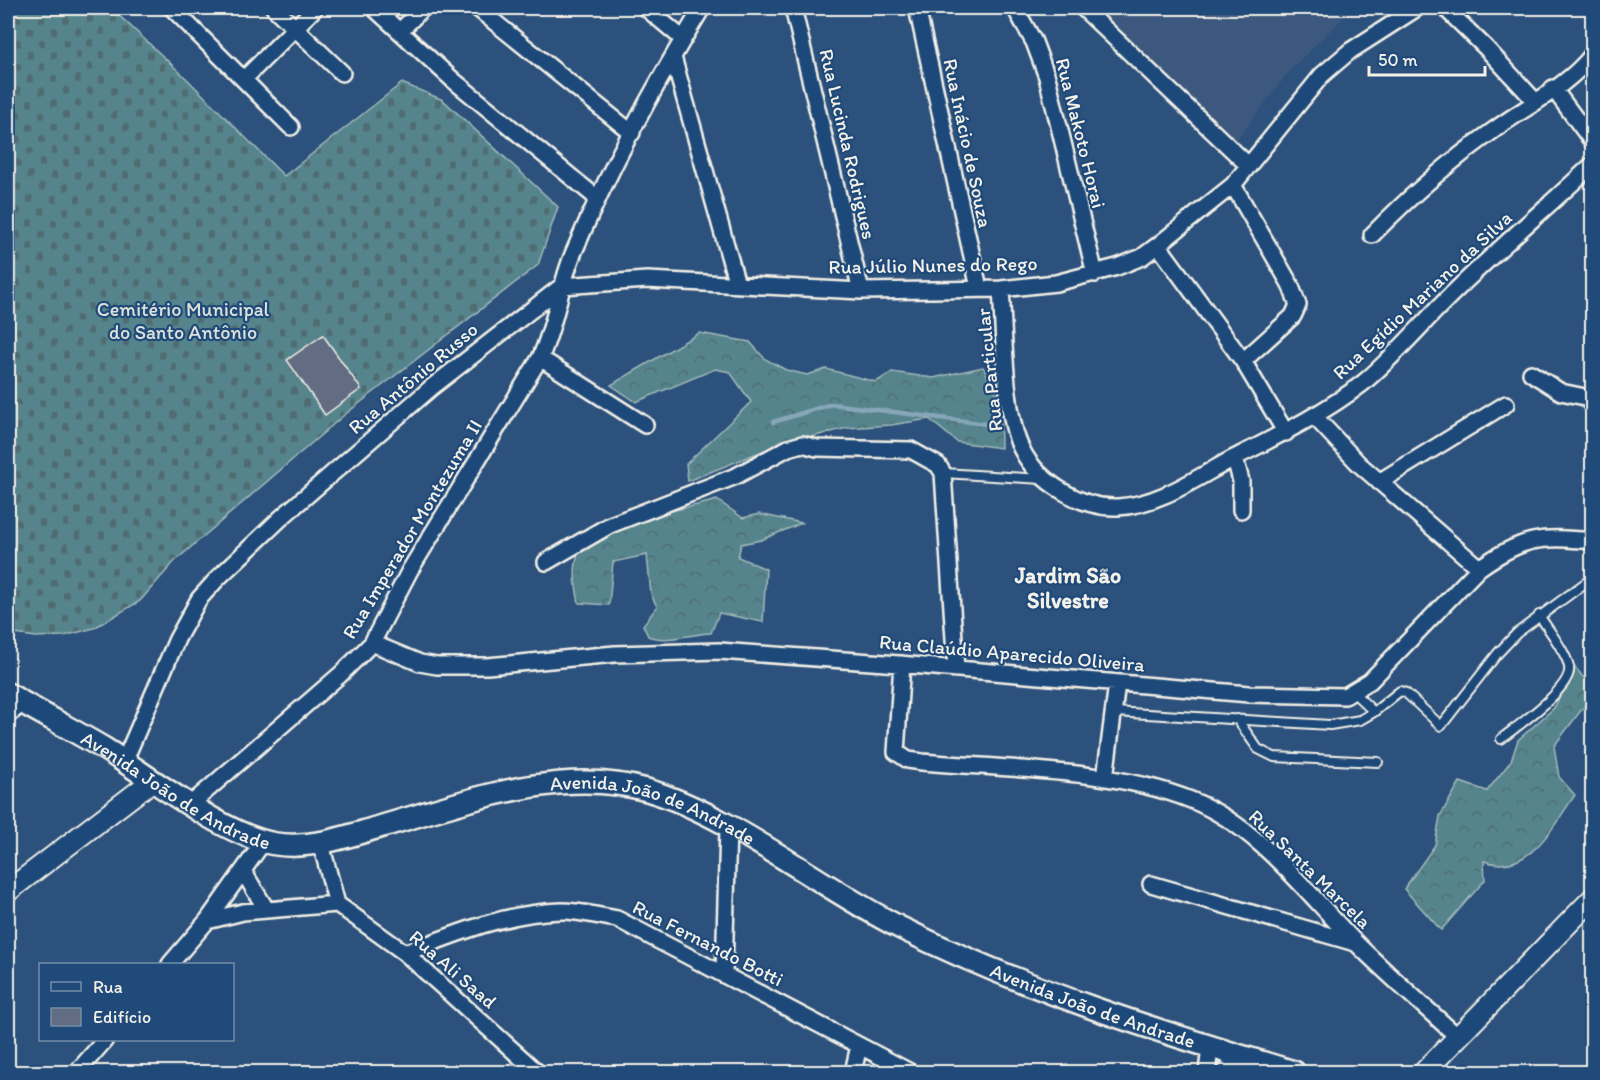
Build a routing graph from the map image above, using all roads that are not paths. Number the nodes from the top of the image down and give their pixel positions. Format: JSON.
{"nodes":[{"id":1,"x":172,"y":8,"type":"edge"},
{"id":2,"x":274,"y":8,"type":"edge"},
{"id":3,"x":315,"y":8,"type":"edge"},
{"id":4,"x":374,"y":8,"type":"edge"},
{"id":5,"x":423,"y":8,"type":"edge"},
{"id":6,"x":477,"y":8,"type":"edge"},
{"id":7,"x":646,"y":8,"type":"edge"},
{"id":8,"x":702,"y":8,"type":"edge"},
{"id":9,"x":794,"y":8,"type":"edge"},
{"id":10,"x":917,"y":8,"type":"edge"},
{"id":11,"x":1015,"y":8,"type":"edge"},
{"id":12,"x":1083,"y":8,"type":"edge"},
{"id":13,"x":1417,"y":8,"type":"edge"},
{"id":14,"x":1445,"y":8,"type":"edge"},
{"id":15,"x":296,"y":28,"type":"junction"},
{"id":16,"x":400,"y":32,"type":"junction"},
{"id":17,"x":683,"y":39,"type":"junction"},
{"id":18,"x":1593,"y":55,"type":"edge"},
{"id":19,"x":673,"y":57,"type":"junction"},
{"id":20,"x":342,"y":74,"type":"dead end"},
{"id":21,"x":244,"y":79,"type":"junction"},
{"id":22,"x":1553,"y":88,"type":"junction"},
{"id":23,"x":1534,"y":100,"type":"junction"},
{"id":24,"x":291,"y":127,"type":"dead end"},
{"id":25,"x":632,"y":134,"type":"junction"},
{"id":26,"x":1593,"y":141,"type":"edge"},
{"id":27,"x":1593,"y":165,"type":"edge"},
{"id":28,"x":1249,"y":166,"type":"junction"},
{"id":29,"x":1233,"y":185,"type":"junction"},
{"id":30,"x":598,"y":199,"type":"junction"},
{"id":31,"x":1372,"y":235,"type":"dead end"},
{"id":32,"x":1158,"y":246,"type":"junction"},
{"id":33,"x":1095,"y":274,"type":"junction"},
{"id":34,"x":737,"y":284,"type":"junction"},
{"id":35,"x":562,"y":286,"type":"junction"},
{"id":36,"x":979,"y":288,"type":"junction"},
{"id":37,"x":1002,"y":289,"type":"junction"},
{"id":38,"x":861,"y":291,"type":"junction"},
{"id":39,"x":540,"y":358,"type":"junction"},
{"id":40,"x":1243,"y":361,"type":"junction"},
{"id":41,"x":1531,"y":373,"type":"dead end"},
{"id":42,"x":1506,"y":404,"type":"dead end"},
{"id":43,"x":1593,"y":404,"type":"edge"},
{"id":44,"x":1314,"y":417,"type":"junction"},
{"id":45,"x":645,"y":425,"type":"dead end"},
{"id":46,"x":1286,"y":433,"type":"junction"},
{"id":47,"x":1235,"y":458,"type":"junction"},
{"id":48,"x":943,"y":473,"type":"junction"},
{"id":49,"x":1046,"y":479,"type":"junction"},
{"id":50,"x":1379,"y":482,"type":"junction"},
{"id":51,"x":1071,"y":495,"type":"joint"},
{"id":52,"x":1241,"y":510,"type":"dead end"},
{"id":53,"x":1593,"y":541,"type":"edge"},
{"id":54,"x":546,"y":562,"type":"dead end"},
{"id":55,"x":1479,"y":568,"type":"junction"},
{"id":56,"x":1593,"y":578,"type":"edge"},
{"id":57,"x":1539,"y":615,"type":"junction"},
{"id":58,"x":372,"y":643,"type":"junction"},
{"id":59,"x":902,"y":664,"type":"junction"},
{"id":60,"x":956,"y":669,"type":"junction"},
{"id":61,"x":1117,"y":683,"type":"junction"},
{"id":62,"x":1354,"y":693,"type":"junction"},
{"id":63,"x":13,"y":704,"type":"edge"},
{"id":64,"x":1114,"y":712,"type":"junction"},
{"id":65,"x":1374,"y":712,"type":"junction"},
{"id":66,"x":1237,"y":719,"type":"junction"},
{"id":67,"x":1501,"y":739,"type":"dead end"},
{"id":68,"x":124,"y":762,"type":"junction"},
{"id":69,"x":1378,"y":762,"type":"dead end"},
{"id":70,"x":1105,"y":778,"type":"junction"},
{"id":71,"x":152,"y":781,"type":"junction"},
{"id":72,"x":191,"y":804,"type":"junction"},
{"id":73,"x":728,"y":827,"type":"junction"},
{"id":74,"x":264,"y":841,"type":"junction"},
{"id":75,"x":321,"y":844,"type":"junction"},
{"id":76,"x":243,"y":871,"type":"junction"},
{"id":77,"x":1150,"y":884,"type":"dead end"},
{"id":78,"x":8,"y":891,"type":"edge"},
{"id":79,"x":1592,"y":901,"type":"edge"},
{"id":80,"x":337,"y":904,"type":"junction"},
{"id":81,"x":266,"y":909,"type":"junction"},
{"id":82,"x":207,"y":921,"type":"junction"},
{"id":83,"x":1358,"y":944,"type":"junction"},
{"id":84,"x":405,"y":953,"type":"junction"},
{"id":85,"x":171,"y":963,"type":"edge"},
{"id":86,"x":724,"y":974,"type":"junction"},
{"id":87,"x":1459,"y":1038,"type":"junction"},
{"id":88,"x":104,"y":1041,"type":"edge"},
{"id":89,"x":858,"y":1046,"type":"junction"},
{"id":90,"x":1210,"y":1048,"type":"junction"},
{"id":91,"x":1241,"y":1057,"type":"junction"},
{"id":92,"x":1266,"y":1069,"type":"edge"},
{"id":93,"x":77,"y":1072,"type":"edge"},
{"id":94,"x":537,"y":1072,"type":"edge"},
{"id":95,"x":853,"y":1072,"type":"edge"},
{"id":96,"x":910,"y":1072,"type":"edge"},
{"id":97,"x":1207,"y":1072,"type":"edge"},
{"id":98,"x":1225,"y":1072,"type":"edge"},
{"id":99,"x":1293,"y":1072,"type":"edge"},
{"id":100,"x":1424,"y":1072,"type":"edge"}],
"edges":[{"from":1,"to":21,"type":"street"},
{"from":2,"to":15,"type":"street"},
{"from":3,"to":15,"type":"street"},
{"from":4,"to":16,"type":"street"},
{"from":5,"to":16,"type":"street"},
{"from":6,"to":25,"type":"street"},
{"from":7,"to":17,"type":"street"},
{"from":8,"to":17,"type":"street","name":"Rua Antônio Russo"},
{"from":9,"to":38,"type":"street","name":"Rua Lucinda Rodrigues"},
{"from":10,"to":36,"type":"street","name":"Rua Inácio de Souza"},
{"from":11,"to":33,"type":"street","name":"Rua Makoto Horai"},
{"from":12,"to":28,"type":"street"},
{"from":13,"to":28,"type":"street","name":"Rua Júlio Nunes do Rego"},
{"from":14,"to":23,"type":"street"},
{"from":15,"to":20,"type":"street"},
{"from":15,"to":21,"type":"street"},
{"from":16,"to":30,"type":"street"},
{"from":17,"to":19,"type":"street","name":"Rua Antônio Russo"},
{"from":18,"to":22,"type":"street"},
{"from":19,"to":25,"type":"street","name":"Rua Antônio Russo"},
{"from":19,"to":34,"type":"street"},
{"from":21,"to":24,"type":"street"},
{"from":22,"to":23,"type":"street"},
{"from":22,"to":26,"type":"street"},
{"from":23,"to":31,"type":"street"},
{"from":25,"to":30,"type":"street","name":"Rua Antônio Russo"},
{"from":27,"to":44,"type":"street","name":"Rua Egídio Mariano da Silva"},
{"from":28,"to":29,"type":"street","name":"Rua Júlio Nunes do Rego"},
{"from":29,"to":32,"type":"street","name":"Rua Júlio Nunes do Rego"},
{"from":29,"to":40,"type":"street"},
{"from":30,"to":35,"type":"street","name":"Rua Antônio Russo"},
{"from":32,"to":33,"type":"street","name":"Rua Júlio Nunes do Rego"},
{"from":32,"to":40,"type":"street"},
{"from":33,"to":37,"type":"street","name":"Rua Júlio Nunes do Rego"},
{"from":34,"to":35,"type":"street","name":"Rua Júlio Nunes do Rego"},
{"from":34,"to":38,"type":"street","name":"Rua Júlio Nunes do Rego"},
{"from":35,"to":39,"type":"street","name":"Rua Imperador Montezuma II"},
{"from":35,"to":68,"type":"street","name":"Rua Antônio Russo"},
{"from":36,"to":37,"type":"street","name":"Rua Júlio Nunes do Rego"},
{"from":36,"to":38,"type":"street","name":"Rua Júlio Nunes do Rego"},
{"from":37,"to":49,"type":"street","name":"Rua Particular"},
{"from":39,"to":45,"type":"street"},
{"from":39,"to":58,"type":"street","name":"Rua Imperador Montezuma II"},
{"from":40,"to":46,"type":"street"},
{"from":41,"to":43,"type":"street"},
{"from":42,"to":50,"type":"street"},
{"from":44,"to":46,"type":"street","name":"Rua Egídio Mariano da Silva"},
{"from":44,"to":50,"type":"street"},
{"from":46,"to":47,"type":"street","name":"Rua Egídio Mariano da Silva"},
{"from":47,"to":51,"type":"street","name":"Rua Egídio Mariano da Silva"},
{"from":47,"to":52,"type":"street"},
{"from":48,"to":49,"type":"lane"},
{"from":48,"to":54,"type":"street"},
{"from":48,"to":60,"type":"street"},
{"from":49,"to":51,"type":"street","name":"Rua Particular"},
{"from":50,"to":55,"type":"street"},
{"from":53,"to":55,"type":"street"},
{"from":55,"to":62,"type":"street"},
{"from":56,"to":57,"type":"lane"},
{"from":57,"to":65,"type":"lane"},
{"from":57,"to":67,"type":"lane"},
{"from":58,"to":59,"type":"street","name":"Rua Claúdio Aparecido Oliveira"},
{"from":58,"to":72,"type":"street","name":"Rua Imperador Montezuma II"},
{"from":59,"to":60,"type":"street","name":"Rua Claúdio Aparecido Oliveira"},
{"from":59,"to":70,"type":"street","name":"Rua Santa Marcela"},
{"from":60,"to":61,"type":"street","name":"Rua Claúdio Aparecido Oliveira"},
{"from":61,"to":62,"type":"street","name":"Rua Claúdio Aparecido Oliveira"},
{"from":61,"to":64,"type":"street"},
{"from":62,"to":65,"type":"lane"},
{"from":63,"to":68,"type":"main road","name":"Avenida João de Andrade"},
{"from":64,"to":66,"type":"lane"},
{"from":64,"to":70,"type":"street"},
{"from":65,"to":66,"type":"lane"},
{"from":66,"to":69,"type":"lane"},
{"from":68,"to":71,"type":"main road","name":"Avenida João de Andrade"},
{"from":70,"to":83,"type":"street","name":"Rua Santa Marcela"},
{"from":71,"to":72,"type":"main road","name":"Avenida João de Andrade"},
{"from":71,"to":78,"type":"street"},
{"from":72,"to":74,"type":"main road","name":"Avenida João de Andrade"},
{"from":73,"to":75,"type":"main road","name":"Avenida João de Andrade"},
{"from":73,"to":86,"type":"street"},
{"from":73,"to":90,"type":"main road","name":"Avenida João de Andrade"},
{"from":74,"to":75,"type":"main road","name":"Avenida João de Andrade"},
{"from":74,"to":76,"type":"street"},
{"from":75,"to":80,"type":"street"},
{"from":76,"to":81,"type":"street"},
{"from":76,"to":82,"type":"street"},
{"from":77,"to":83,"type":"street"},
{"from":79,"to":87,"type":"street"},
{"from":80,"to":81,"type":"street"},
{"from":80,"to":84,"type":"street","name":"Rua Ali Saad"},
{"from":81,"to":82,"type":"street"},
{"from":82,"to":85,"type":"street"},
{"from":83,"to":87,"type":"street","name":"Rua Santa Marcela"},
{"from":84,"to":86,"type":"street","name":"Rua Fernando Botti"},
{"from":84,"to":94,"type":"street","name":"Rua Ali Saad"},
{"from":86,"to":89,"type":"street","name":"Rua Fernando Botti"},
{"from":87,"to":100,"type":"street"},
{"from":88,"to":93,"type":"street"},
{"from":89,"to":95,"type":"street"},
{"from":89,"to":96,"type":"street","name":"Rua Fernando Botti"},
{"from":90,"to":91,"type":"main road","name":"Avenida João de Andrade"},
{"from":90,"to":97,"type":"street"},
{"from":91,"to":92,"type":"main road","name":"Avenida João de Andrade"},
{"from":91,"to":98,"type":"street"},
{"from":92,"to":99,"type":"main road","name":"Avenida João de Andrade"}]}
